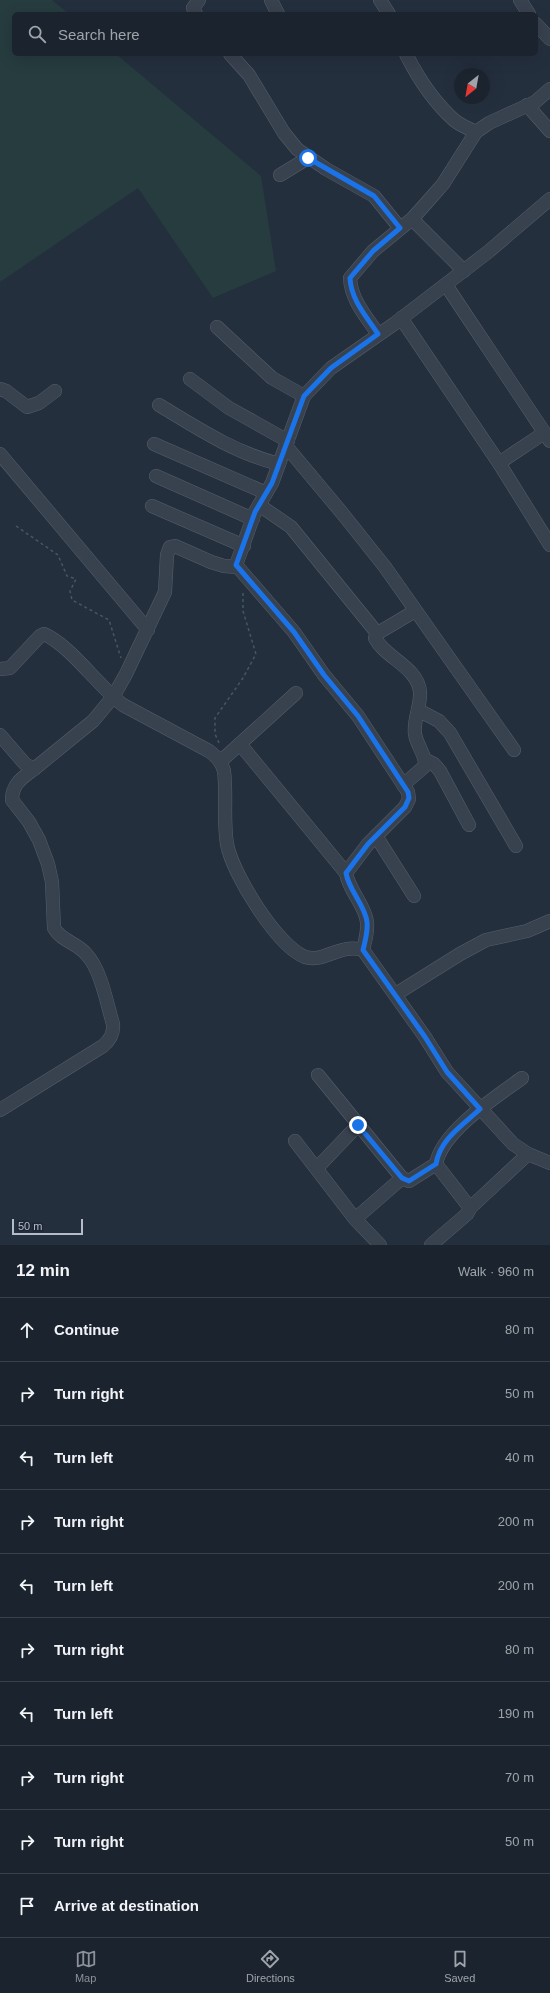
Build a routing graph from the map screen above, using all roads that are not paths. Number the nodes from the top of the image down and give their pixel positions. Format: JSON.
{"nodes":[{"id":1,"x":199,"y":0,"type":"edge"},
{"id":2,"x":271,"y":0,"type":"edge"},
{"id":3,"x":380,"y":0,"type":"edge"},
{"id":4,"x":520,"y":0,"type":"edge"},
{"id":5,"x":195,"y":12,"type":"edge"},
{"id":6,"x":277,"y":12,"type":"edge"},
{"id":7,"x":388,"y":12,"type":"edge"},
{"id":8,"x":528,"y":12,"type":"edge"},
{"id":9,"x":538,"y":26,"type":"edge"},
{"id":10,"x":550,"y":39,"type":"edge"},
{"id":11,"x":232,"y":56,"type":"edge"},
{"id":12,"x":407,"y":56,"type":"edge"},
{"id":13,"x":550,"y":89,"type":"edge"},
{"id":14,"x":527,"y":105,"type":"junction"},
{"id":15,"x":550,"y":131,"type":"edge"},
{"id":16,"x":476,"y":132,"type":"junction"},
{"id":17,"x":308,"y":158,"type":"junction"},
{"id":18,"x":280,"y":175,"type":"dead end"},
{"id":19,"x":550,"y":198,"type":"edge"},
{"id":20,"x":412,"y":219,"type":"junction"},
{"id":21,"x":400,"y":228,"type":"junction"},
{"id":22,"x":464,"y":271,"type":"junction"},
{"id":23,"x":446,"y":284,"type":"junction"},
{"id":24,"x":401,"y":318,"type":"junction"},
{"id":25,"x":217,"y":327,"type":"dead end"},
{"id":26,"x":378,"y":334,"type":"junction"},
{"id":27,"x":190,"y":379,"type":"dead end"},
{"id":28,"x":0,"y":389,"type":"edge"},
{"id":29,"x":55,"y":391,"type":"dead end"},
{"id":30,"x":304,"y":396,"type":"junction"},
{"id":31,"x":159,"y":405,"type":"dead end"},
{"id":32,"x":547,"y":437,"type":"edge"},
{"id":33,"x":287,"y":443,"type":"junction"},
{"id":34,"x":154,"y":444,"type":"dead end"},
{"id":35,"x":0,"y":454,"type":"edge"},
{"id":36,"x":500,"y":463,"type":"junction"},
{"id":37,"x":279,"y":464,"type":"junction"},
{"id":38,"x":156,"y":476,"type":"dead end"},
{"id":39,"x":266,"y":493,"type":"junction"},
{"id":40,"x":259,"y":505,"type":"junction"},
{"id":41,"x":152,"y":506,"type":"dead end"},
{"id":42,"x":253,"y":519,"type":"junction"},
{"id":43,"x":550,"y":545,"type":"edge"},
{"id":44,"x":244,"y":546,"type":"junction"},
{"id":45,"x":236,"y":567,"type":"junction"},
{"id":46,"x":416,"y":611,"type":"junction"},
{"id":47,"x":148,"y":630,"type":"junction"},
{"id":48,"x":377,"y":633,"type":"junction"},
{"id":49,"x":0,"y":669,"type":"edge"},
{"id":50,"x":296,"y":692,"type":"dead end"},
{"id":51,"x":112,"y":697,"type":"junction"},
{"id":52,"x":418,"y":710,"type":"junction"},
{"id":53,"x":0,"y":736,"type":"edge"},
{"id":54,"x":240,"y":744,"type":"junction"},
{"id":55,"x":514,"y":750,"type":"dead end"},
{"id":56,"x":426,"y":760,"type":"junction"},
{"id":57,"x":221,"y":761,"type":"junction"},
{"id":58,"x":34,"y":769,"type":"junction"},
{"id":59,"x":403,"y":785,"type":"junction"},
{"id":60,"x":470,"y":825,"type":"dead end"},
{"id":61,"x":376,"y":836,"type":"junction"},
{"id":62,"x":516,"y":846,"type":"dead end"},
{"id":63,"x":346,"y":873,"type":"junction"},
{"id":64,"x":414,"y":896,"type":"dead end"},
{"id":65,"x":550,"y":921,"type":"edge"},
{"id":66,"x":363,"y":950,"type":"junction"},
{"id":67,"x":396,"y":994,"type":"junction"},
{"id":68,"x":318,"y":1075,"type":"dead end"},
{"id":69,"x":522,"y":1078,"type":"dead end"},
{"id":70,"x":480,"y":1109,"type":"junction"},
{"id":71,"x":0,"y":1110,"type":"edge"},
{"id":72,"x":358,"y":1125,"type":"junction"},
{"id":73,"x":296,"y":1141,"type":"dead end"},
{"id":74,"x":528,"y":1154,"type":"junction"},
{"id":75,"x":550,"y":1163,"type":"edge"},
{"id":76,"x":436,"y":1164,"type":"junction"},
{"id":77,"x":317,"y":1168,"type":"junction"},
{"id":78,"x":402,"y":1178,"type":"junction"},
{"id":79,"x":470,"y":1208,"type":"junction"},
{"id":80,"x":355,"y":1219,"type":"junction"},
{"id":81,"x":380,"y":1245,"type":"edge"},
{"id":82,"x":431,"y":1245,"type":"edge"}],
"edges":[{"from":1,"to":5,"type":"street"},
{"from":2,"to":6,"type":"street"},
{"from":3,"to":7,"type":"street"},
{"from":4,"to":8,"type":"street"},
{"from":9,"to":10,"type":"street"},
{"from":11,"to":17,"type":"street"},
{"from":12,"to":16,"type":"street"},
{"from":13,"to":14,"type":"street"},
{"from":14,"to":15,"type":"street"},
{"from":14,"to":16,"type":"street"},
{"from":16,"to":20,"type":"street"},
{"from":17,"to":18,"type":"street"},
{"from":17,"to":21,"type":"street"},
{"from":19,"to":22,"type":"street"},
{"from":20,"to":21,"type":"street"},
{"from":20,"to":22,"type":"street"},
{"from":21,"to":26,"type":"street"},
{"from":22,"to":23,"type":"street"},
{"from":23,"to":24,"type":"street"},
{"from":23,"to":32,"type":"street"},
{"from":24,"to":26,"type":"street"},
{"from":24,"to":36,"type":"street"},
{"from":25,"to":30,"type":"street"},
{"from":26,"to":30,"type":"street"},
{"from":27,"to":33,"type":"street"},
{"from":28,"to":29,"type":"street"},
{"from":30,"to":33,"type":"street"},
{"from":31,"to":37,"type":"street"},
{"from":32,"to":36,"type":"street"},
{"from":33,"to":37,"type":"street"},
{"from":33,"to":46,"type":"street"},
{"from":34,"to":39,"type":"street"},
{"from":35,"to":47,"type":"street"},
{"from":36,"to":43,"type":"street"},
{"from":37,"to":39,"type":"street"},
{"from":38,"to":42,"type":"street"},
{"from":39,"to":40,"type":"street"},
{"from":40,"to":42,"type":"street"},
{"from":40,"to":48,"type":"street"},
{"from":41,"to":44,"type":"street"},
{"from":42,"to":44,"type":"street"},
{"from":44,"to":45,"type":"street"},
{"from":45,"to":47,"type":"street"},
{"from":45,"to":59,"type":"street"},
{"from":46,"to":48,"type":"street"},
{"from":46,"to":55,"type":"street"},
{"from":47,"to":51,"type":"street"},
{"from":48,"to":52,"type":"street"},
{"from":49,"to":51,"type":"street"},
{"from":50,"to":54,"type":"street"},
{"from":51,"to":57,"type":"street"},
{"from":51,"to":58,"type":"street"},
{"from":52,"to":56,"type":"street"},
{"from":52,"to":62,"type":"street"},
{"from":53,"to":58,"type":"street"},
{"from":54,"to":57,"type":"street"},
{"from":54,"to":63,"type":"street"},
{"from":56,"to":59,"type":"street"},
{"from":56,"to":60,"type":"street"},
{"from":57,"to":66,"type":"street"},
{"from":58,"to":71,"type":"street"},
{"from":59,"to":61,"type":"street"},
{"from":61,"to":63,"type":"street"},
{"from":61,"to":64,"type":"street"},
{"from":63,"to":66,"type":"street"},
{"from":65,"to":67,"type":"street"},
{"from":66,"to":67,"type":"street"},
{"from":67,"to":70,"type":"street"},
{"from":68,"to":72,"type":"street"},
{"from":69,"to":70,"type":"street"},
{"from":70,"to":74,"type":"street"},
{"from":70,"to":76,"type":"street"},
{"from":72,"to":77,"type":"street"},
{"from":72,"to":78,"type":"street"},
{"from":73,"to":77,"type":"street"},
{"from":74,"to":75,"type":"street"},
{"from":74,"to":79,"type":"street"},
{"from":76,"to":78,"type":"street"},
{"from":76,"to":79,"type":"street"},
{"from":77,"to":80,"type":"street"},
{"from":78,"to":80,"type":"street"},
{"from":79,"to":82,"type":"street"},
{"from":80,"to":81,"type":"street"}]}
